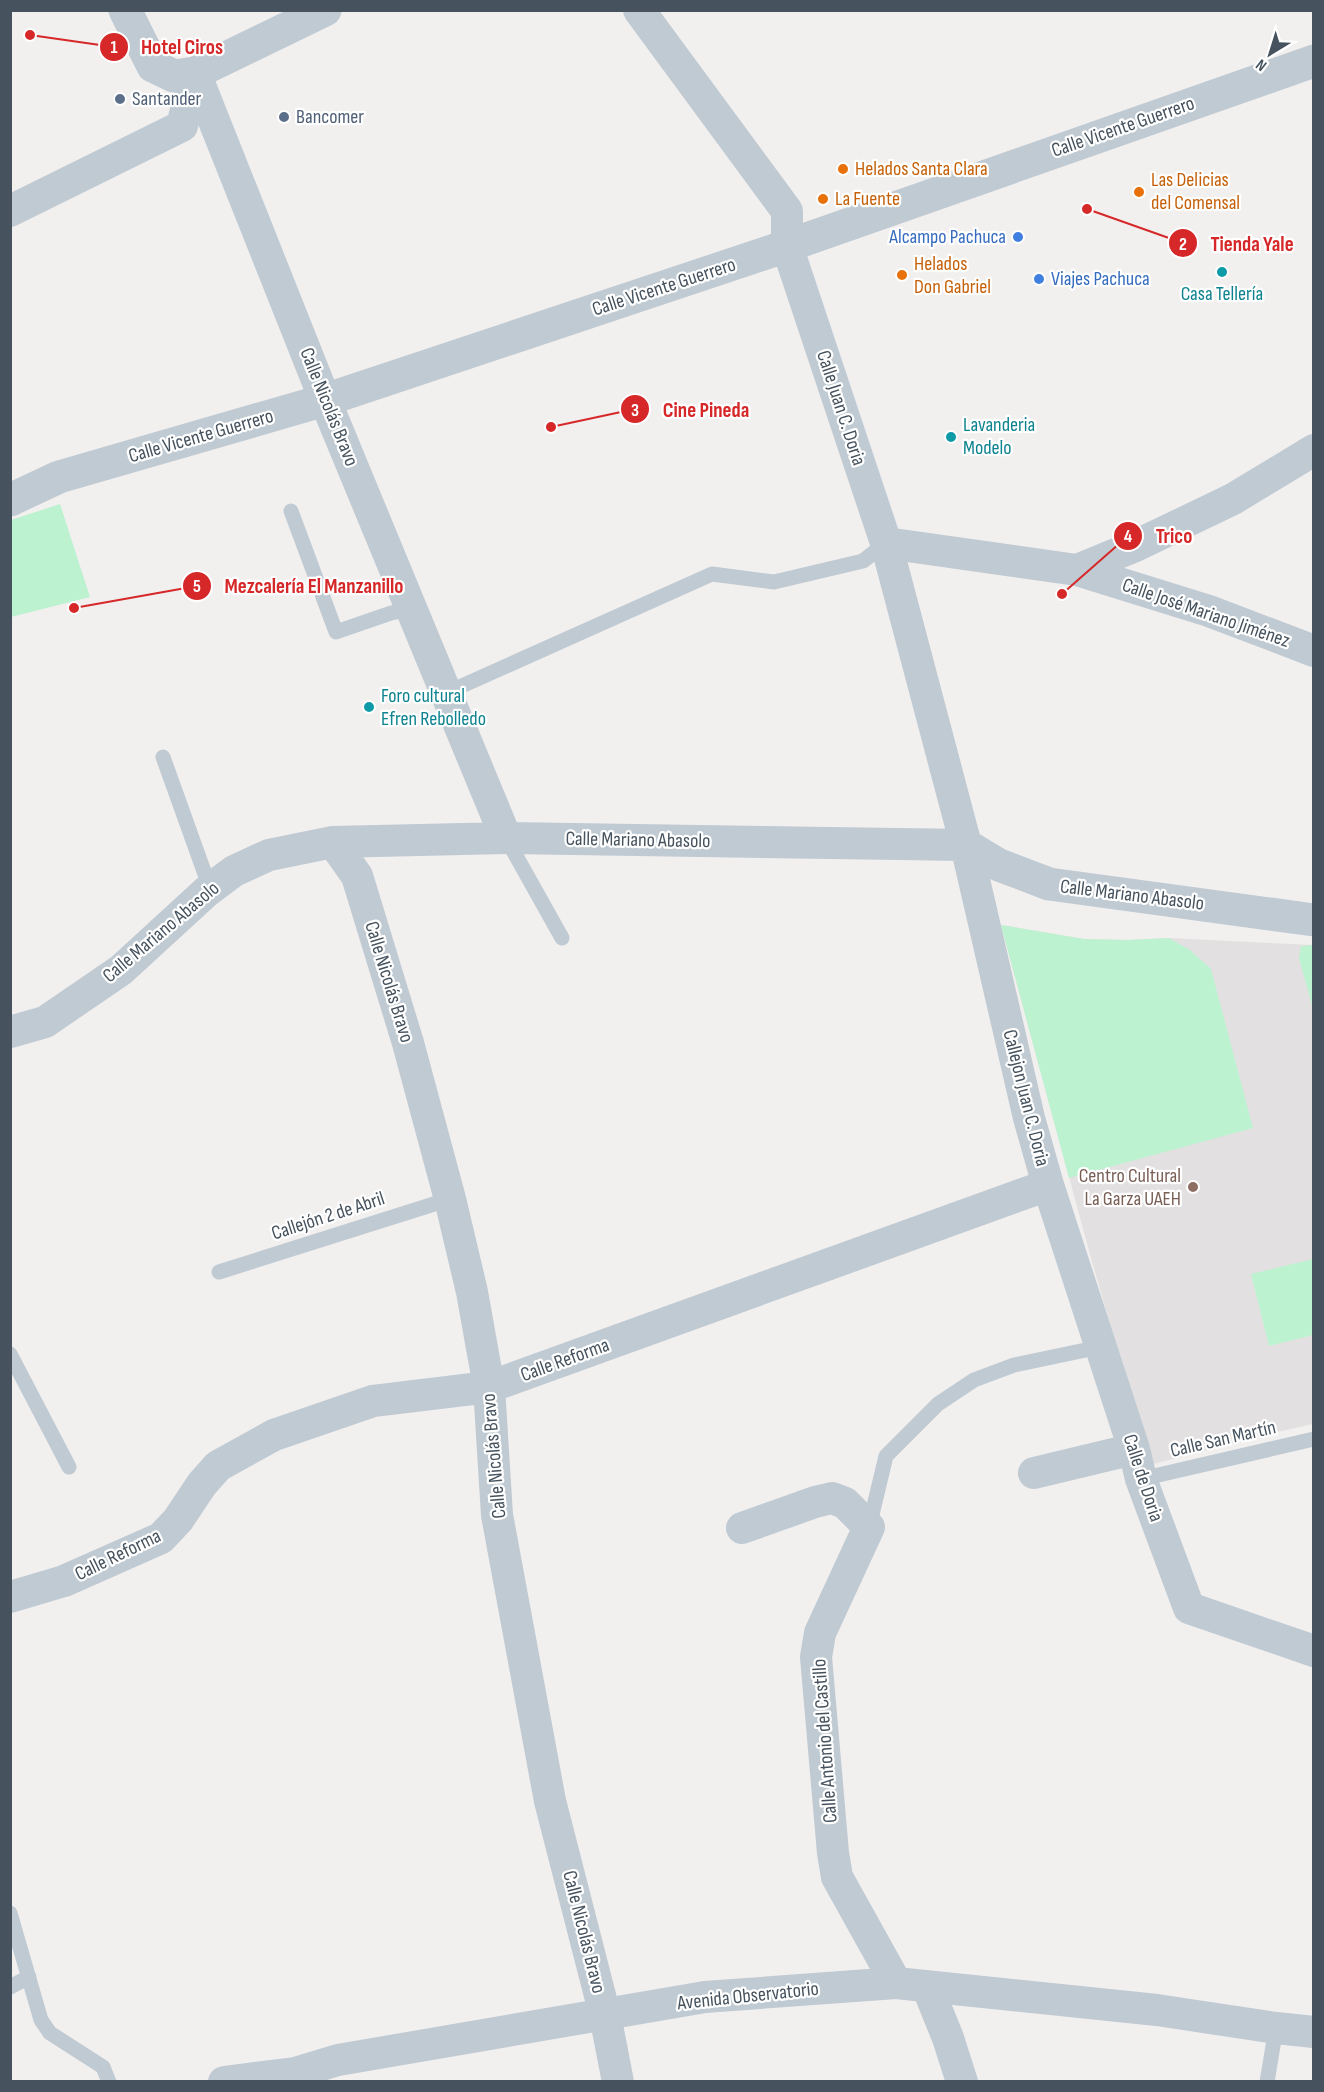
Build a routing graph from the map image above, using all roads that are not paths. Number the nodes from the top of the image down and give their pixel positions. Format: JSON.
{"nodes":[{"id":1,"x":125,"y":10,"type":"edge"},
{"id":2,"x":301,"y":10,"type":"edge"},
{"id":3,"x":325,"y":10,"type":"edge"},
{"id":4,"x":639,"y":10,"type":"edge"},
{"id":5,"x":1314,"y":61,"type":"edge"},
{"id":6,"x":192,"y":74,"type":"junction"},
{"id":7,"x":10,"y":204,"type":"edge"},
{"id":8,"x":10,"y":211,"type":"edge"},
{"id":9,"x":787,"y":246,"type":"junction"},
{"id":10,"x":326,"y":400,"type":"junction"},
{"id":11,"x":1314,"y":450,"type":"edge"},
{"id":12,"x":10,"y":500,"type":"edge"},
{"id":13,"x":291,"y":511,"type":"dead end"},
{"id":14,"x":886,"y":543,"type":"junction"},
{"id":15,"x":1077,"y":570,"type":"junction"},
{"id":16,"x":411,"y":609,"type":"junction"},
{"id":17,"x":1314,"y":651,"type":"edge"},
{"id":18,"x":446,"y":693,"type":"junction"},
{"id":19,"x":163,"y":757,"type":"dead end"},
{"id":20,"x":506,"y":838,"type":"junction"},
{"id":21,"x":333,"y":842,"type":"junction"},
{"id":22,"x":966,"y":845,"type":"junction"},
{"id":23,"x":206,"y":892,"type":"junction"},
{"id":24,"x":1314,"y":920,"type":"edge"},
{"id":25,"x":562,"y":938,"type":"dead end"},
{"id":26,"x":10,"y":1032,"type":"edge"},
{"id":27,"x":1048,"y":1185,"type":"junction"},
{"id":28,"x":450,"y":1199,"type":"junction"},
{"id":29,"x":219,"y":1272,"type":"dead end"},
{"id":30,"x":1100,"y":1347,"type":"junction"},
{"id":31,"x":10,"y":1354,"type":"edge"},
{"id":32,"x":489,"y":1387,"type":"junction"},
{"id":33,"x":1314,"y":1439,"type":"edge"},
{"id":34,"x":1137,"y":1464,"type":"junction"},
{"id":35,"x":69,"y":1467,"type":"dead end"},
{"id":36,"x":1034,"y":1473,"type":"dead end"},
{"id":37,"x":869,"y":1527,"type":"junction"},
{"id":38,"x":742,"y":1528,"type":"dead end"},
{"id":39,"x":10,"y":1597,"type":"edge"},
{"id":40,"x":1314,"y":1651,"type":"edge"},
{"id":41,"x":10,"y":1913,"type":"edge"},
{"id":42,"x":29,"y":1977,"type":"junction"},
{"id":43,"x":896,"y":1983,"type":"junction"},
{"id":44,"x":927,"y":1986,"type":"junction"},
{"id":45,"x":10,"y":1987,"type":"edge"},
{"id":46,"x":605,"y":2015,"type":"junction"},
{"id":47,"x":1276,"y":2028,"type":"junction"},
{"id":48,"x":1314,"y":2032,"type":"edge"},
{"id":49,"x":341,"y":2071,"type":"edge"},
{"id":50,"x":109,"y":2082,"type":"edge"},
{"id":51,"x":224,"y":2082,"type":"edge"},
{"id":52,"x":618,"y":2082,"type":"edge"},
{"id":53,"x":962,"y":2082,"type":"edge"},
{"id":54,"x":1267,"y":2082,"type":"edge"}],
"edges":[{"from":1,"to":6,"type":"street"},
{"from":2,"to":6,"type":"lane"},
{"from":3,"to":6,"type":"street"},
{"from":4,"to":9,"type":"street","name":"Calle Juan C. Doria"},
{"from":5,"to":9,"type":"street","name":"Calle Vicente Guerrero"},
{"from":6,"to":7,"type":"lane"},
{"from":6,"to":8,"type":"street"},
{"from":6,"to":10,"type":"street","name":"Calle Nicolás Bravo"},
{"from":9,"to":10,"type":"street","name":"Calle Vicente Guerrero"},
{"from":9,"to":14,"type":"street","name":"Calle Juan C. Doria"},
{"from":10,"to":12,"type":"street","name":"Calle Vicente Guerrero"},
{"from":10,"to":16,"type":"street","name":"Calle Nicolás Bravo"},
{"from":11,"to":15,"type":"street"},
{"from":13,"to":16,"type":"lane"},
{"from":14,"to":15,"type":"street","name":"Calle José Mariano Jiménez"},
{"from":14,"to":18,"type":"lane"},
{"from":14,"to":22,"type":"street","name":"Calle Juan C. Doria"},
{"from":15,"to":17,"type":"street","name":"Calle José Mariano Jiménez"},
{"from":16,"to":18,"type":"street","name":"Calle Nicolás Bravo"},
{"from":18,"to":20,"type":"street","name":"Calle Nicolás Bravo"},
{"from":19,"to":23,"type":"lane"},
{"from":20,"to":21,"type":"street","name":"Calle Mariano Abasolo"},
{"from":20,"to":22,"type":"street","name":"Calle Mariano Abasolo"},
{"from":20,"to":25,"type":"lane"},
{"from":21,"to":23,"type":"street","name":"Calle Mariano Abasolo"},
{"from":21,"to":28,"type":"street","name":"Calle Nicolás Bravo"},
{"from":22,"to":24,"type":"street","name":"Calle Mariano Abasolo"},
{"from":22,"to":27,"type":"street","name":"Callejon Juan C. Doria"},
{"from":23,"to":26,"type":"street","name":"Calle Mariano Abasolo"},
{"from":27,"to":30,"type":"street","name":"Callejon Juan C. Doria"},
{"from":27,"to":32,"type":"street","name":"Calle Reforma"},
{"from":28,"to":29,"type":"lane","name":"Callejón 2 de Abril"},
{"from":28,"to":32,"type":"street","name":"Calle Nicolás Bravo"},
{"from":30,"to":34,"type":"street","name":"Calle de Doria"},
{"from":30,"to":37,"type":"lane","name":"Calle Antonio del Castillo"},
{"from":31,"to":35,"type":"lane"},
{"from":32,"to":39,"type":"street","name":"Calle Reforma"},
{"from":32,"to":46,"type":"street","name":"Calle Nicolás Bravo"},
{"from":33,"to":34,"type":"lane","name":"Calle San Martín"},
{"from":34,"to":36,"type":"street"},
{"from":34,"to":40,"type":"street","name":"Calle de Doria"},
{"from":37,"to":38,"type":"street"},
{"from":37,"to":43,"type":"street","name":"Calle Antonio del Castillo"},
{"from":41,"to":42,"type":"lane"},
{"from":42,"to":45,"type":"lane"},
{"from":42,"to":50,"type":"lane"},
{"from":43,"to":44,"type":"street","name":"Avenida Observatorio"},
{"from":43,"to":46,"type":"street","name":"Avenida Observatorio"},
{"from":44,"to":47,"type":"street","name":"Avenida Observatorio"},
{"from":44,"to":53,"type":"street"},
{"from":46,"to":49,"type":"street","name":"Avenida Observatorio"},
{"from":46,"to":52,"type":"street","name":"Calle Nicolás Bravo"},
{"from":47,"to":48,"type":"street","name":"Avenida Observatorio"},
{"from":47,"to":54,"type":"lane"},
{"from":49,"to":51,"type":"street","name":"Avenida Observatorio"}]}
